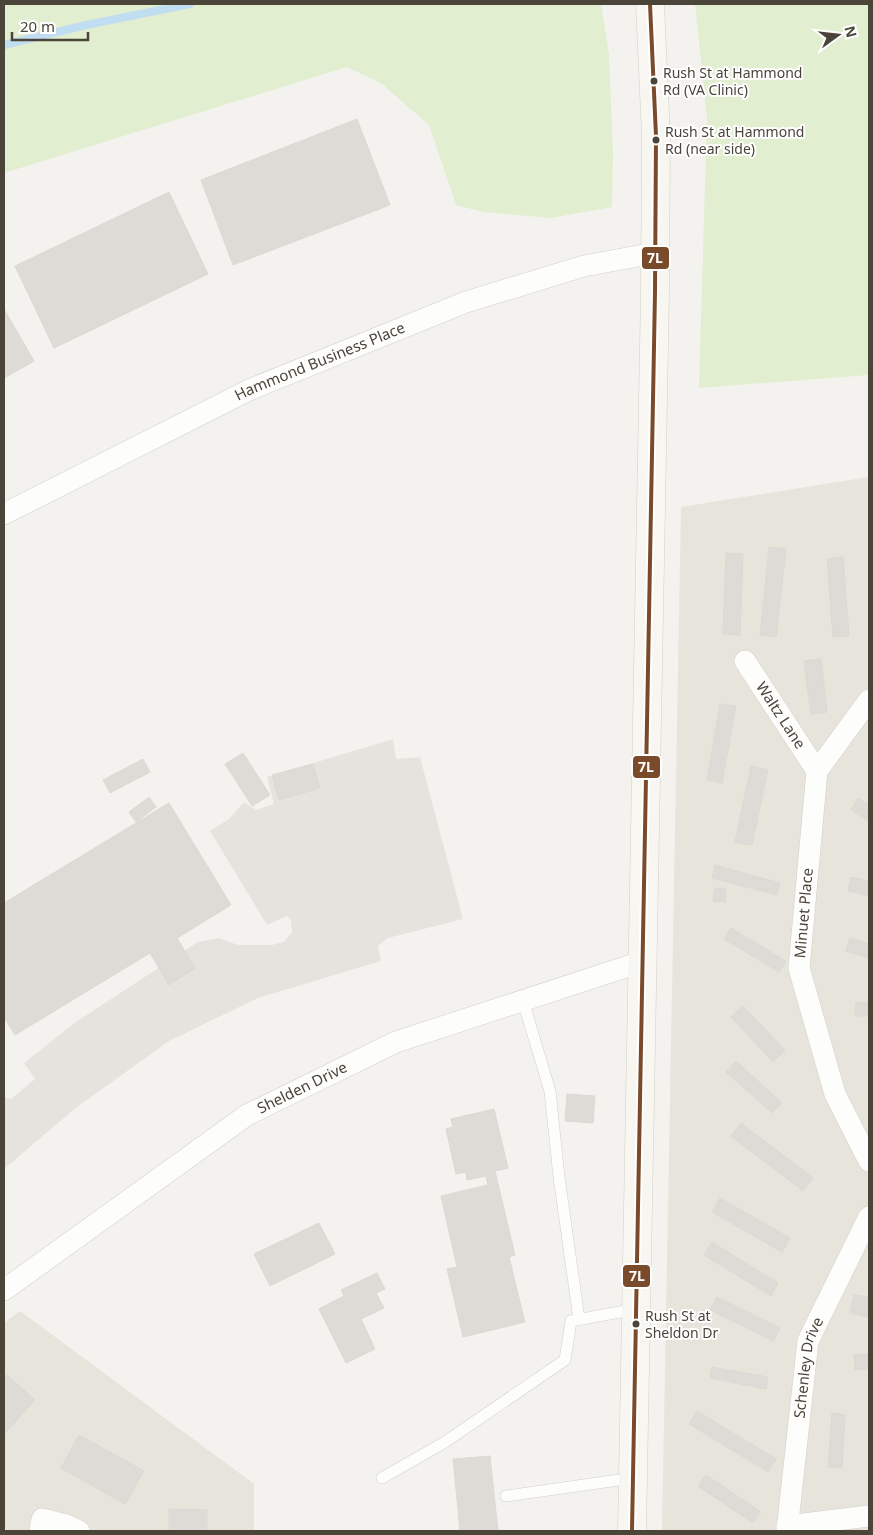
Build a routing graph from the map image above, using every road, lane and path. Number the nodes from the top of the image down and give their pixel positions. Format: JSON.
{"nodes":[{"id":1,"x":650,"y":4,"type":"edge"},
{"id":2,"x":654,"y":253,"type":"junction"},
{"id":3,"x":4,"y":514,"type":"edge"},
{"id":4,"x":745,"y":661,"type":"dead end"},
{"id":5,"x":869,"y":700,"type":"edge"},
{"id":6,"x":817,"y":771,"type":"junction"},
{"id":7,"x":642,"y":962,"type":"junction"},
{"id":8,"x":523,"y":1001,"type":"junction"},
{"id":9,"x":869,"y":1161,"type":"edge"},
{"id":10,"x":869,"y":1217,"type":"edge"},
{"id":11,"x":4,"y":1290,"type":"edge"},
{"id":12,"x":636,"y":1310,"type":"junction"},
{"id":13,"x":579,"y":1319,"type":"junction"},
{"id":14,"x":382,"y":1478,"type":"dead end"},
{"id":15,"x":633,"y":1478,"type":"junction"},
{"id":16,"x":506,"y":1496,"type":"dead end"},
{"id":17,"x":869,"y":1516,"type":"edge"},
{"id":18,"x":787,"y":1529,"type":"edge"},
{"id":19,"x":40,"y":1531,"type":"edge"},
{"id":20,"x":79,"y":1531,"type":"edge"},
{"id":21,"x":632,"y":1531,"type":"edge"}],
"edges":[{"from":1,"to":2,"type":"street"},
{"from":2,"to":3,"type":"street","name":"Hammond Business Place"},
{"from":2,"to":7,"type":"street"},
{"from":4,"to":6,"type":"street","name":"Waltz Lane"},
{"from":5,"to":6,"type":"street"},
{"from":6,"to":9,"type":"street","name":"Minuet Place"},
{"from":7,"to":8,"type":"street","name":"Shelden Drive"},
{"from":7,"to":12,"type":"street"},
{"from":8,"to":11,"type":"street","name":"Shelden Drive"},
{"from":8,"to":13,"type":"lane"},
{"from":10,"to":18,"type":"street","name":"Schenley Drive"},
{"from":12,"to":13,"type":"lane"},
{"from":12,"to":15,"type":"street"},
{"from":13,"to":14,"type":"lane"},
{"from":15,"to":16,"type":"lane"},
{"from":15,"to":21,"type":"street"},
{"from":17,"to":18,"type":"street"},
{"from":19,"to":20,"type":"street"}]}
